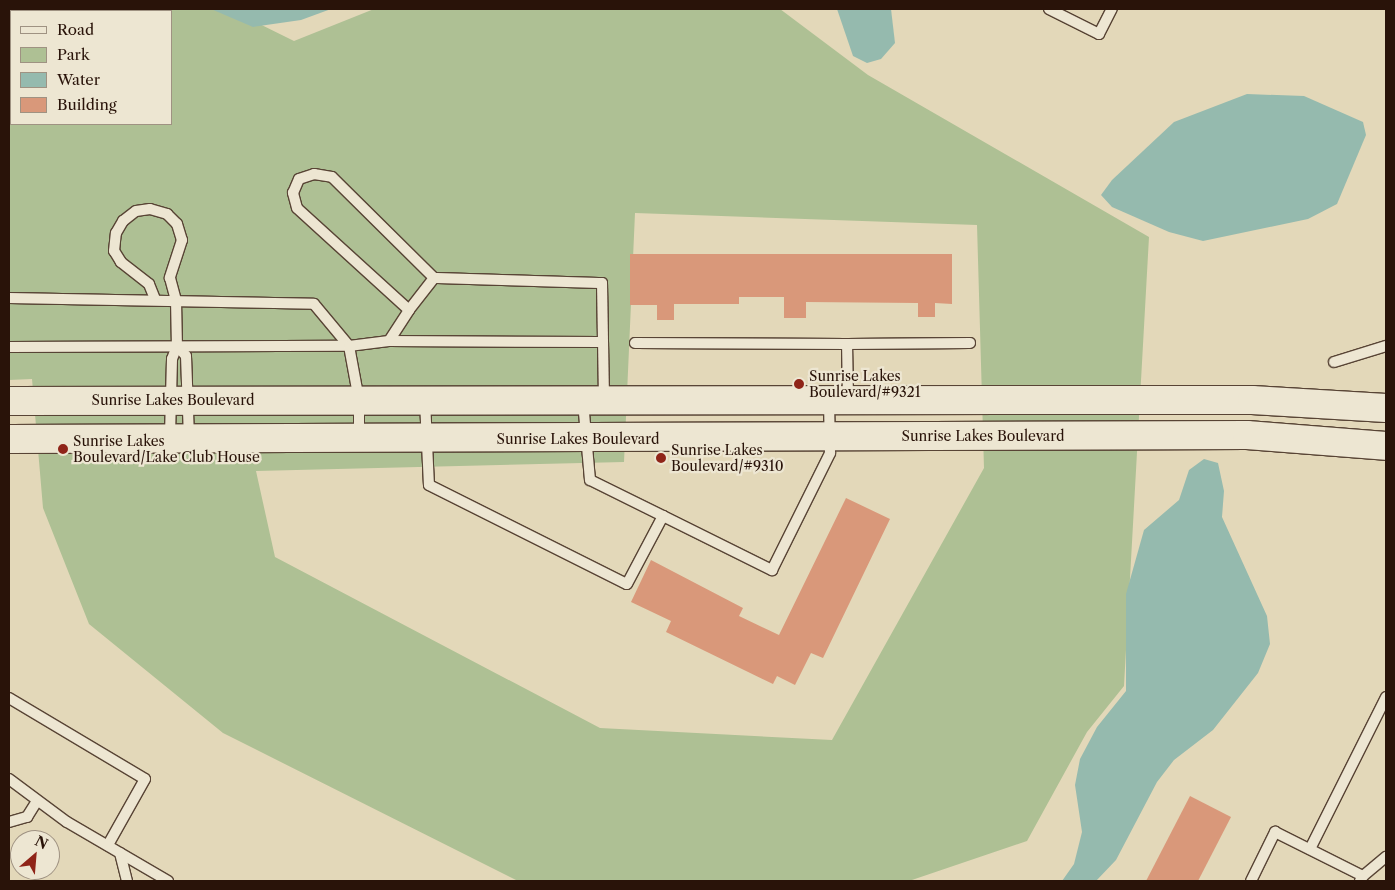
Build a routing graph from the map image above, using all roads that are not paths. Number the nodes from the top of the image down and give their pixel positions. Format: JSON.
{"nodes":[{"id":1,"x":1049,"y":9,"type":"edge"},
{"id":2,"x":1112,"y":9,"type":"edge"},
{"id":3,"x":434,"y":278,"type":"junction"},
{"id":4,"x":9,"y":298,"type":"edge"},
{"id":5,"x":154,"y":300,"type":"junction"},
{"id":6,"x":176,"y":300,"type":"junction"},
{"id":7,"x":409,"y":310,"type":"junction"},
{"id":8,"x":389,"y":341,"type":"junction"},
{"id":9,"x":603,"y":342,"type":"junction"},
{"id":10,"x":635,"y":343,"type":"dead end"},
{"id":11,"x":970,"y":343,"type":"dead end"},
{"id":12,"x":847,"y":344,"type":"junction"},
{"id":13,"x":178,"y":346,"type":"junction"},
{"id":14,"x":349,"y":346,"type":"junction"},
{"id":15,"x":1386,"y":346,"type":"edge"},
{"id":16,"x":9,"y":347,"type":"edge"},
{"id":17,"x":1334,"y":362,"type":"dead end"},
{"id":18,"x":180,"y":399,"type":"junction"},
{"id":19,"x":359,"y":400,"type":"junction"},
{"id":20,"x":425,"y":400,"type":"junction"},
{"id":21,"x":594,"y":400,"type":"junction"},
{"id":22,"x":838,"y":400,"type":"junction"},
{"id":23,"x":9,"y":401,"type":"edge"},
{"id":24,"x":1386,"y":408,"type":"edge"},
{"id":25,"x":832,"y":436,"type":"junction"},
{"id":26,"x":9,"y":439,"type":"edge"},
{"id":27,"x":359,"y":439,"type":"junction"},
{"id":28,"x":427,"y":439,"type":"junction"},
{"id":29,"x":586,"y":439,"type":"junction"},
{"id":30,"x":180,"y":440,"type":"junction"},
{"id":31,"x":1386,"y":446,"type":"edge"},
{"id":32,"x":663,"y":516,"type":"junction"},
{"id":33,"x":1386,"y":697,"type":"edge"},
{"id":34,"x":9,"y":698,"type":"edge"},
{"id":35,"x":9,"y":779,"type":"edge"},
{"id":36,"x":37,"y":801,"type":"junction"},
{"id":37,"x":9,"y":822,"type":"edge"},
{"id":38,"x":108,"y":845,"type":"junction"},
{"id":39,"x":1310,"y":849,"type":"junction"},
{"id":40,"x":120,"y":853,"type":"junction"},
{"id":41,"x":1386,"y":857,"type":"edge"},
{"id":42,"x":1361,"y":878,"type":"edge"},
{"id":43,"x":127,"y":881,"type":"edge"},
{"id":44,"x":168,"y":881,"type":"edge"},
{"id":45,"x":1251,"y":881,"type":"edge"}],
"edges":[{"from":1,"to":2,"type":"lane"},
{"from":3,"to":7,"type":"lane"},
{"from":3,"to":7,"type":"lane"},
{"from":3,"to":9,"type":"lane"},
{"from":4,"to":5,"type":"lane"},
{"from":5,"to":6,"type":"lane"},
{"from":5,"to":6,"type":"lane"},
{"from":6,"to":13,"type":"lane"},
{"from":6,"to":14,"type":"lane"},
{"from":7,"to":8,"type":"lane"},
{"from":8,"to":9,"type":"lane"},
{"from":8,"to":14,"type":"lane"},
{"from":9,"to":21,"type":"lane"},
{"from":10,"to":12,"type":"lane"},
{"from":11,"to":12,"type":"lane"},
{"from":12,"to":22,"type":"lane"},
{"from":13,"to":14,"type":"lane"},
{"from":13,"to":16,"type":"lane"},
{"from":13,"to":18,"type":"lane"},
{"from":13,"to":18,"type":"lane"},
{"from":14,"to":19,"type":"lane"},
{"from":15,"to":17,"type":"lane"},
{"from":18,"to":19,"type":"street","name":"Sunrise Lakes Boulevard"},
{"from":18,"to":23,"type":"street","name":"Sunrise Lakes Boulevard"},
{"from":18,"to":30,"type":"lane"},
{"from":18,"to":30,"type":"lane"},
{"from":19,"to":20,"type":"street","name":"Sunrise Lakes Boulevard"},
{"from":19,"to":27,"type":"lane"},
{"from":20,"to":21,"type":"street","name":"Sunrise Lakes Boulevard"},
{"from":20,"to":28,"type":"lane"},
{"from":21,"to":22,"type":"street","name":"Sunrise Lakes Boulevard"},
{"from":21,"to":29,"type":"lane"},
{"from":22,"to":24,"type":"street","name":"Sunrise Lakes Boulevard"},
{"from":22,"to":25,"type":"lane"},
{"from":25,"to":29,"type":"street","name":"Sunrise Lakes Boulevard"},
{"from":25,"to":31,"type":"street","name":"Sunrise Lakes Boulevard"},
{"from":25,"to":32,"type":"lane"},
{"from":26,"to":30,"type":"street","name":"Sunrise Lakes Boulevard"},
{"from":27,"to":28,"type":"street","name":"Sunrise Lakes Boulevard"},
{"from":27,"to":30,"type":"street","name":"Sunrise Lakes Boulevard"},
{"from":28,"to":29,"type":"street","name":"Sunrise Lakes Boulevard"},
{"from":28,"to":32,"type":"lane"},
{"from":29,"to":32,"type":"lane"},
{"from":33,"to":39,"type":"lane"},
{"from":34,"to":38,"type":"lane"},
{"from":35,"to":36,"type":"lane"},
{"from":36,"to":37,"type":"lane"},
{"from":36,"to":38,"type":"lane"},
{"from":38,"to":40,"type":"lane"},
{"from":39,"to":42,"type":"lane"},
{"from":39,"to":45,"type":"lane"},
{"from":40,"to":43,"type":"lane"},
{"from":40,"to":44,"type":"lane"},
{"from":41,"to":42,"type":"lane"}]}
